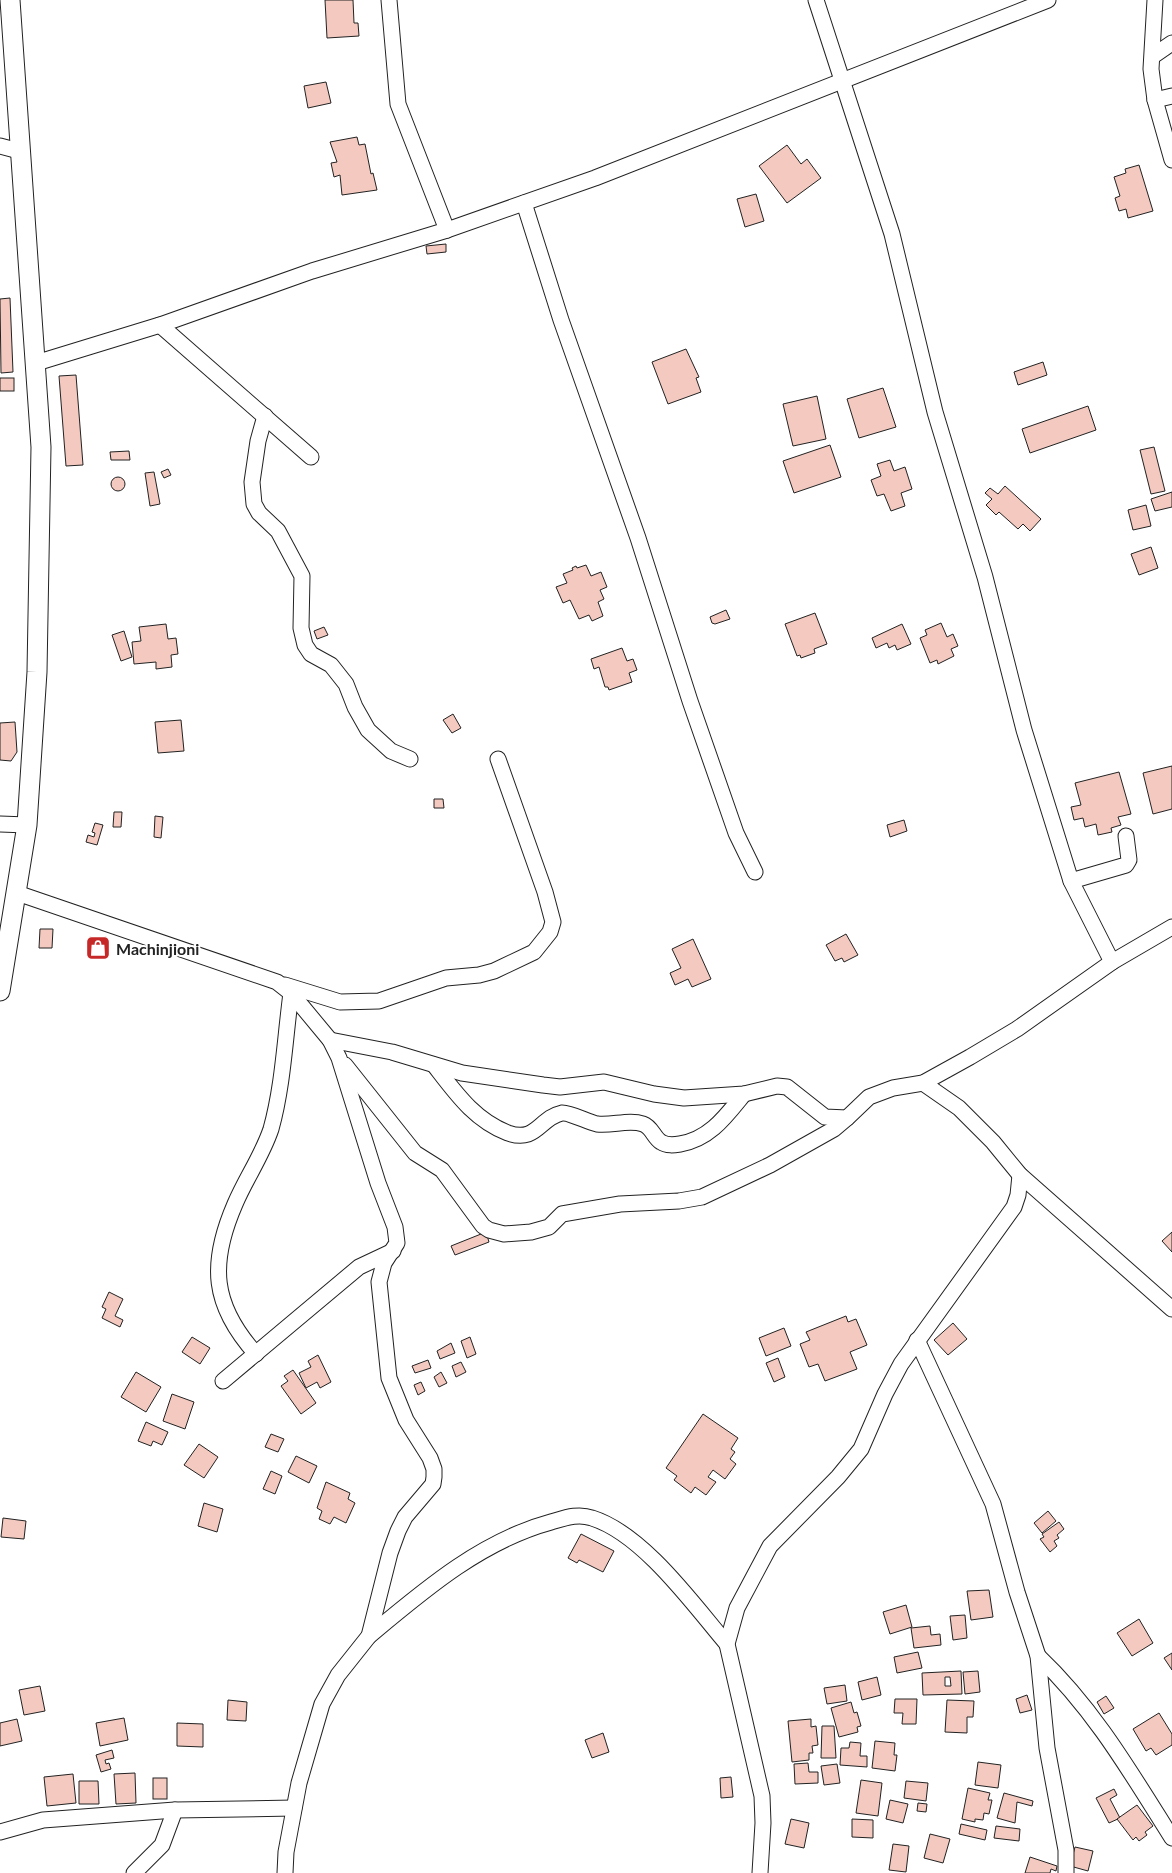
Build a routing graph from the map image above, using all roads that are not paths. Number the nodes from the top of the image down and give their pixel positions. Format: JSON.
{"nodes":[{"id":1,"x":10,"y":0,"type":"edge"},
{"id":2,"x":389,"y":0,"type":"edge"},
{"id":3,"x":816,"y":0,"type":"edge"},
{"id":4,"x":1048,"y":0,"type":"edge"},
{"id":5,"x":1155,"y":0,"type":"edge"},
{"id":6,"x":1172,"y":43,"type":"edge"},
{"id":7,"x":1153,"y":56,"type":"junction"},
{"id":8,"x":844,"y":82,"type":"junction"},
{"id":9,"x":1172,"y":96,"type":"edge"},
{"id":10,"x":1156,"y":100,"type":"junction"},
{"id":11,"x":0,"y":146,"type":"edge"},
{"id":12,"x":19,"y":151,"type":"junction"},
{"id":13,"x":1172,"y":160,"type":"edge"},
{"id":14,"x":524,"y":204,"type":"junction"},
{"id":15,"x":446,"y":230,"type":"junction"},
{"id":16,"x":160,"y":325,"type":"junction"},
{"id":17,"x":36,"y":363,"type":"junction"},
{"id":18,"x":265,"y":416,"type":"junction"},
{"id":19,"x":311,"y":457,"type":"dead end"},
{"id":20,"x":410,"y":759,"type":"dead end"},
{"id":21,"x":498,"y":759,"type":"dead end"},
{"id":22,"x":0,"y":824,"type":"edge"},
{"id":23,"x":27,"y":825,"type":"junction"},
{"id":24,"x":1126,"y":836,"type":"dead end"},
{"id":25,"x":755,"y":872,"type":"dead end"},
{"id":26,"x":1071,"y":881,"type":"junction"},
{"id":27,"x":17,"y":893,"type":"junction"},
{"id":28,"x":1172,"y":927,"type":"edge"},
{"id":29,"x":1112,"y":962,"type":"junction"},
{"id":30,"x":277,"y":982,"type":"junction"},
{"id":31,"x":0,"y":991,"type":"edge"},
{"id":32,"x":291,"y":994,"type":"junction"},
{"id":33,"x":330,"y":1040,"type":"junction"},
{"id":34,"x":338,"y":1058,"type":"junction"},
{"id":35,"x":433,"y":1064,"type":"junction"},
{"id":36,"x":923,"y":1083,"type":"junction"},
{"id":37,"x":744,"y":1094,"type":"junction"},
{"id":38,"x":847,"y":1118,"type":"junction"},
{"id":39,"x":1020,"y":1175,"type":"junction"},
{"id":40,"x":393,"y":1251,"type":"junction"},
{"id":41,"x":1172,"y":1309,"type":"edge"},
{"id":42,"x":917,"y":1340,"type":"junction"},
{"id":43,"x":256,"y":1354,"type":"junction"},
{"id":44,"x":223,"y":1380,"type":"dead end"},
{"id":45,"x":369,"y":1636,"type":"junction"},
{"id":46,"x":727,"y":1644,"type":"junction"},
{"id":47,"x":1038,"y":1656,"type":"junction"},
{"id":48,"x":294,"y":1808,"type":"junction"},
{"id":49,"x":175,"y":1810,"type":"junction"},
{"id":50,"x":0,"y":1832,"type":"edge"},
{"id":51,"x":1172,"y":1838,"type":"edge"},
{"id":52,"x":134,"y":1873,"type":"edge"},
{"id":53,"x":285,"y":1873,"type":"edge"},
{"id":54,"x":760,"y":1873,"type":"edge"},
{"id":55,"x":1066,"y":1873,"type":"edge"}],
"edges":[{"from":1,"to":12,"type":"street"},
{"from":2,"to":15,"type":"street"},
{"from":3,"to":8,"type":"street"},
{"from":4,"to":8,"type":"street"},
{"from":5,"to":7,"type":"street"},
{"from":6,"to":7,"type":"street"},
{"from":7,"to":10,"type":"street"},
{"from":8,"to":14,"type":"street"},
{"from":8,"to":26,"type":"street"},
{"from":9,"to":10,"type":"street"},
{"from":10,"to":13,"type":"street"},
{"from":11,"to":12,"type":"street"},
{"from":12,"to":17,"type":"street"},
{"from":14,"to":15,"type":"street"},
{"from":14,"to":25,"type":"street"},
{"from":15,"to":16,"type":"street"},
{"from":16,"to":17,"type":"street"},
{"from":16,"to":18,"type":"street"},
{"from":17,"to":23,"type":"street"},
{"from":18,"to":19,"type":"street"},
{"from":18,"to":20,"type":"street"},
{"from":21,"to":30,"type":"street"},
{"from":22,"to":23,"type":"street"},
{"from":23,"to":27,"type":"street"},
{"from":24,"to":26,"type":"street"},
{"from":26,"to":29,"type":"street"},
{"from":27,"to":30,"type":"street"},
{"from":27,"to":31,"type":"street"},
{"from":28,"to":29,"type":"street"},
{"from":29,"to":36,"type":"street"},
{"from":30,"to":32,"type":"street"},
{"from":32,"to":33,"type":"street"},
{"from":32,"to":43,"type":"street"},
{"from":33,"to":34,"type":"street"},
{"from":33,"to":35,"type":"street"},
{"from":34,"to":38,"type":"street"},
{"from":34,"to":40,"type":"street"},
{"from":35,"to":37,"type":"street"},
{"from":35,"to":37,"type":"street"},
{"from":36,"to":38,"type":"street"},
{"from":36,"to":39,"type":"street"},
{"from":37,"to":38,"type":"street"},
{"from":39,"to":41,"type":"street"},
{"from":39,"to":42,"type":"street"},
{"from":40,"to":43,"type":"street"},
{"from":40,"to":45,"type":"street"},
{"from":42,"to":46,"type":"street"},
{"from":42,"to":47,"type":"street"},
{"from":43,"to":44,"type":"street"},
{"from":45,"to":46,"type":"street"},
{"from":45,"to":48,"type":"street"},
{"from":46,"to":54,"type":"street"},
{"from":47,"to":51,"type":"street"},
{"from":47,"to":55,"type":"street"},
{"from":48,"to":49,"type":"street"},
{"from":48,"to":53,"type":"street"},
{"from":49,"to":50,"type":"street"},
{"from":49,"to":52,"type":"street"}]}
